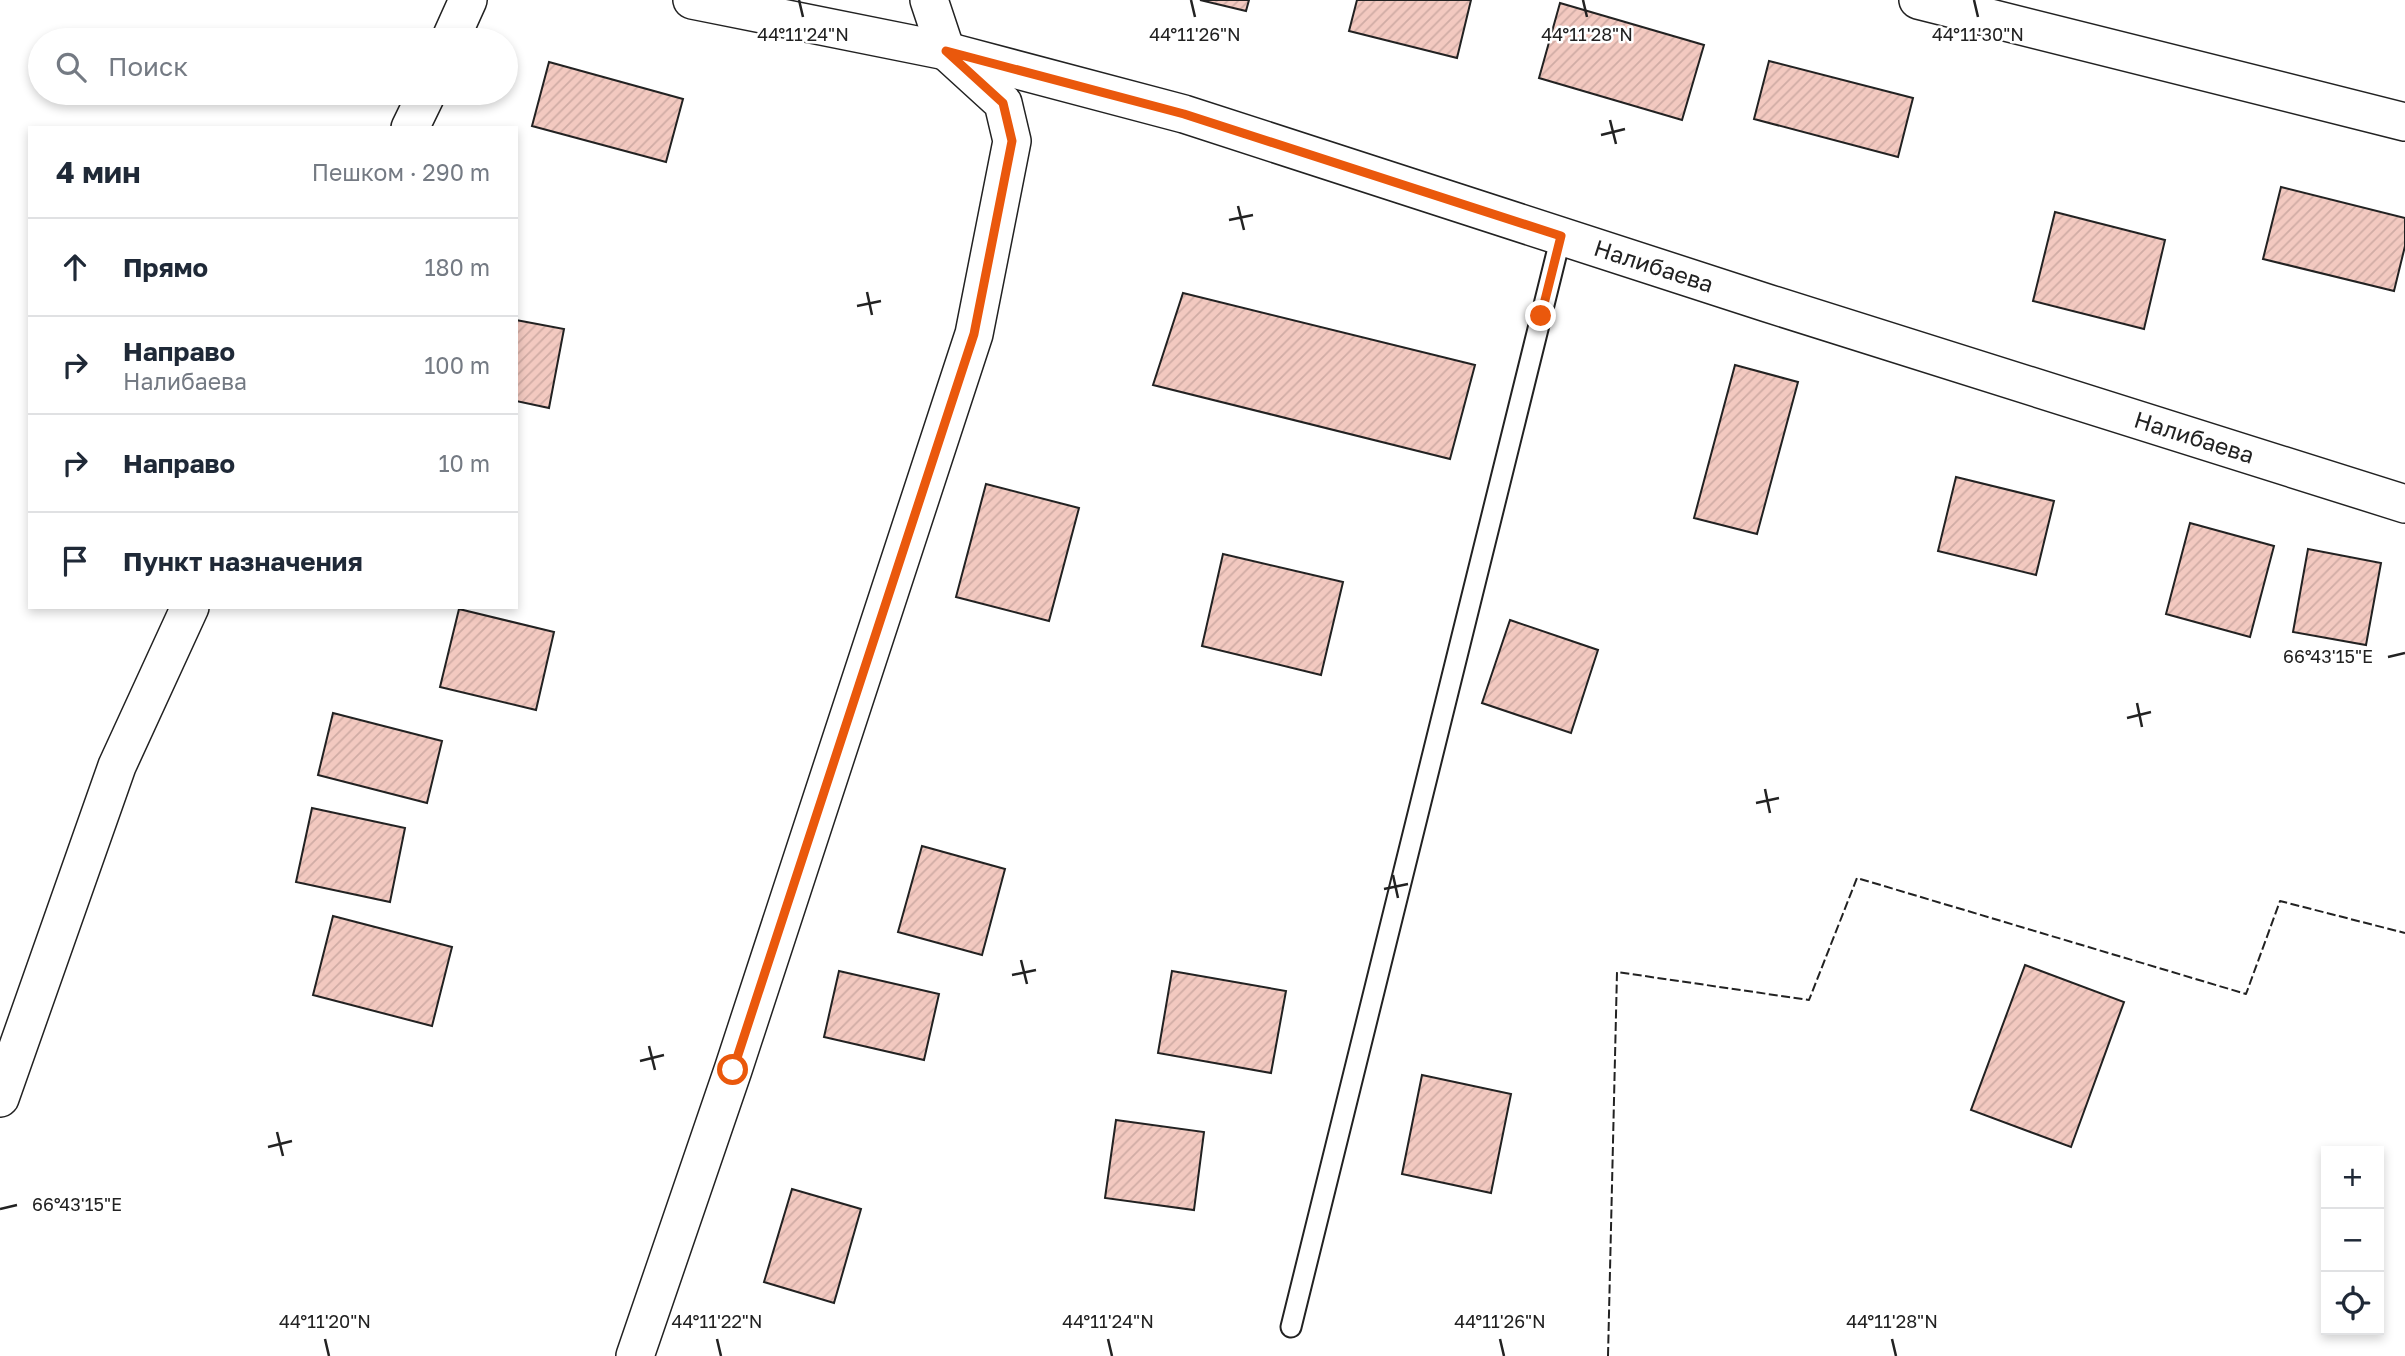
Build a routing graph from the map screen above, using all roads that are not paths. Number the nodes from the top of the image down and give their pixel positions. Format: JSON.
{"nodes":[{"id":1,"x":468,"y":0,"type":"edge"},
{"id":2,"x":692,"y":0,"type":"edge"},
{"id":3,"x":929,"y":0,"type":"edge"},
{"id":4,"x":1918,"y":0,"type":"edge"},
{"id":5,"x":455,"y":28,"type":"edge"},
{"id":6,"x":946,"y":51,"type":"junction"},
{"id":7,"x":421,"y":105,"type":"edge"},
{"id":8,"x":2405,"y":122,"type":"edge"},
{"id":9,"x":411,"y":126,"type":"edge"},
{"id":10,"x":1561,"y":236,"type":"junction"},
{"id":11,"x":2405,"y":505,"type":"edge"},
{"id":12,"x":189,"y":609,"type":"edge"},
{"id":13,"x":0,"y":1098,"type":"edge"},
{"id":14,"x":1291,"y":1327,"type":"dead end"},
{"id":15,"x":635,"y":1356,"type":"edge"}],
"edges":[{"from":1,"to":5,"type":"street"},
{"from":2,"to":6,"type":"street","name":"Налибаева"},
{"from":3,"to":6,"type":"street"},
{"from":4,"to":8,"type":"street"},
{"from":6,"to":10,"type":"street","name":"Налибаева"},
{"from":6,"to":15,"type":"street"},
{"from":7,"to":9,"type":"street"},
{"from":10,"to":11,"type":"street","name":"Налибаева"},
{"from":10,"to":14,"type":"lane"},
{"from":12,"to":13,"type":"street"}]}
